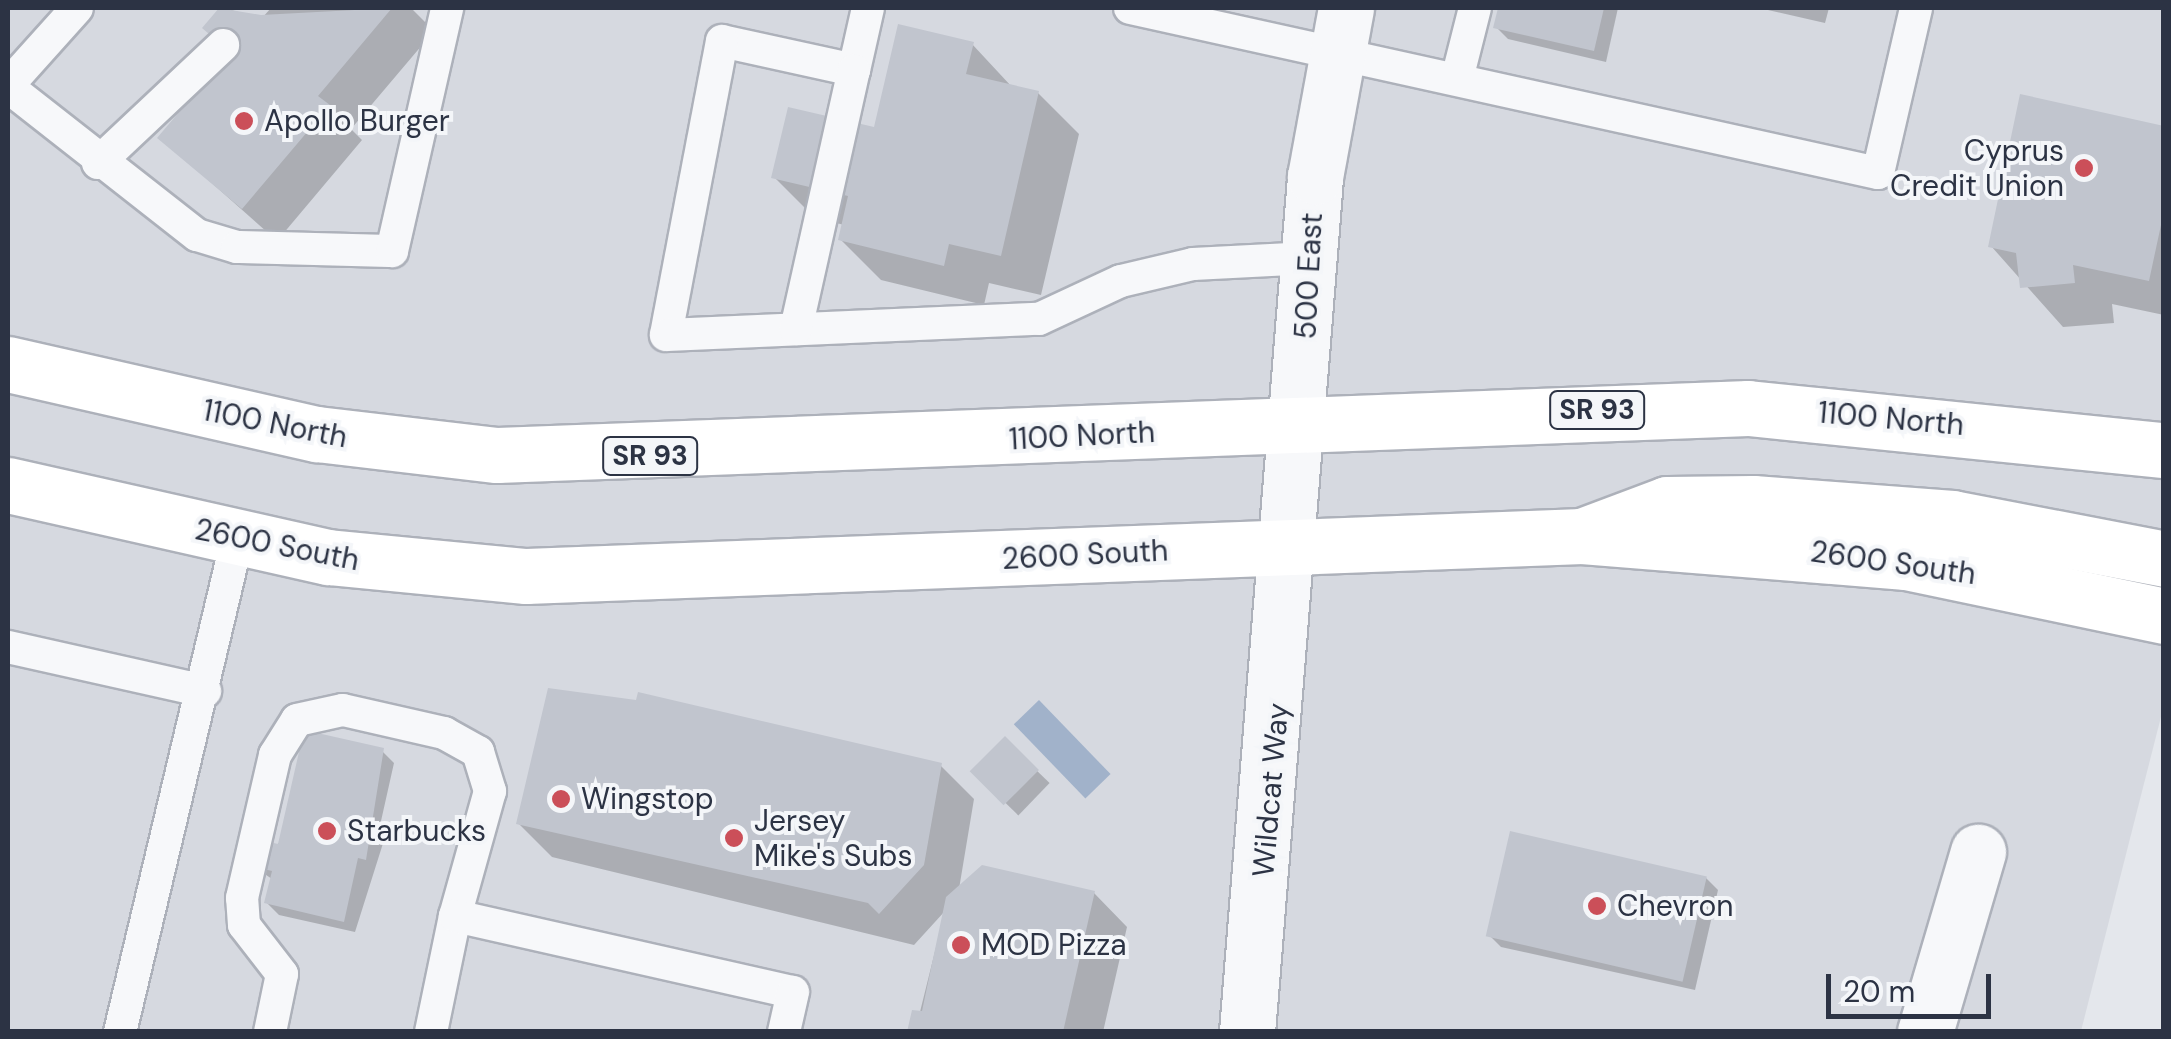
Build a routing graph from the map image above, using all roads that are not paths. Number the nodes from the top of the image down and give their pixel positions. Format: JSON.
{"nodes":[{"id":1,"x":78,"y":8,"type":"edge"},
{"id":2,"x":447,"y":8,"type":"edge"},
{"id":3,"x":868,"y":8,"type":"edge"},
{"id":4,"x":1130,"y":8,"type":"edge"},
{"id":5,"x":1474,"y":8,"type":"edge"},
{"id":6,"x":1916,"y":8,"type":"edge"},
{"id":7,"x":1340,"y":27,"type":"edge"},
{"id":8,"x":223,"y":46,"type":"dead end"},
{"id":9,"x":854,"y":70,"type":"junction"},
{"id":10,"x":1458,"y":76,"type":"junction"},
{"id":11,"x":8,"y":86,"type":"edge"},
{"id":12,"x":98,"y":163,"type":"junction"},
{"id":13,"x":1310,"y":258,"type":"junction"},
{"id":14,"x":796,"y":330,"type":"junction"},
{"id":15,"x":8,"y":364,"type":"edge"},
{"id":16,"x":1300,"y":425,"type":"junction"},
{"id":17,"x":2164,"y":450,"type":"edge"},
{"id":18,"x":8,"y":485,"type":"edge"},
{"id":19,"x":1582,"y":536,"type":"junction"},
{"id":20,"x":237,"y":540,"type":"junction"},
{"id":21,"x":1290,"y":548,"type":"junction"},
{"id":22,"x":2164,"y":558,"type":"edge"},
{"id":23,"x":2164,"y":616,"type":"edge"},
{"id":24,"x":9,"y":655,"type":"edge"},
{"id":25,"x":204,"y":691,"type":"junction"},
{"id":26,"x":1978,"y":852,"type":"dead end"},
{"id":27,"x":455,"y":916,"type":"junction"},
{"id":28,"x":120,"y":1032,"type":"edge"},
{"id":29,"x":270,"y":1032,"type":"edge"},
{"id":30,"x":431,"y":1032,"type":"edge"},
{"id":31,"x":784,"y":1032,"type":"edge"},
{"id":32,"x":1247,"y":1032,"type":"edge"},
{"id":33,"x":1925,"y":1032,"type":"edge"}],
"edges":[{"from":1,"to":11,"type":"lane"},
{"from":2,"to":12,"type":"lane"},
{"from":3,"to":9,"type":"lane"},
{"from":4,"to":7,"type":"lane"},
{"from":5,"to":10,"type":"lane"},
{"from":6,"to":10,"type":"lane"},
{"from":7,"to":10,"type":"lane"},
{"from":7,"to":13,"type":"street","name":"500 East"},
{"from":8,"to":12,"type":"lane"},
{"from":9,"to":14,"type":"lane"},
{"from":9,"to":14,"type":"lane"},
{"from":11,"to":12,"type":"lane"},
{"from":13,"to":14,"type":"lane"},
{"from":13,"to":16,"type":"street","name":"500 East"},
{"from":15,"to":16,"type":"main road","name":"1100 North","number":"SR 93"},
{"from":16,"to":17,"type":"main road","name":"1100 North","number":"SR 93"},
{"from":16,"to":21,"type":"street","name":"500 East"},
{"from":18,"to":20,"type":"main road","name":"2600 South"},
{"from":19,"to":21,"type":"main road","name":"2600 South"},
{"from":19,"to":22,"type":"main road"},
{"from":19,"to":23,"type":"main road","name":"2600 South"},
{"from":20,"to":21,"type":"main road","name":"2600 South"},
{"from":20,"to":25,"type":"lane"},
{"from":21,"to":32,"type":"street","name":"Wildcat Way"},
{"from":24,"to":25,"type":"lane"},
{"from":25,"to":28,"type":"lane"},
{"from":26,"to":33,"type":"street"},
{"from":27,"to":29,"type":"lane"},
{"from":27,"to":30,"type":"lane"},
{"from":27,"to":31,"type":"lane"}]}
